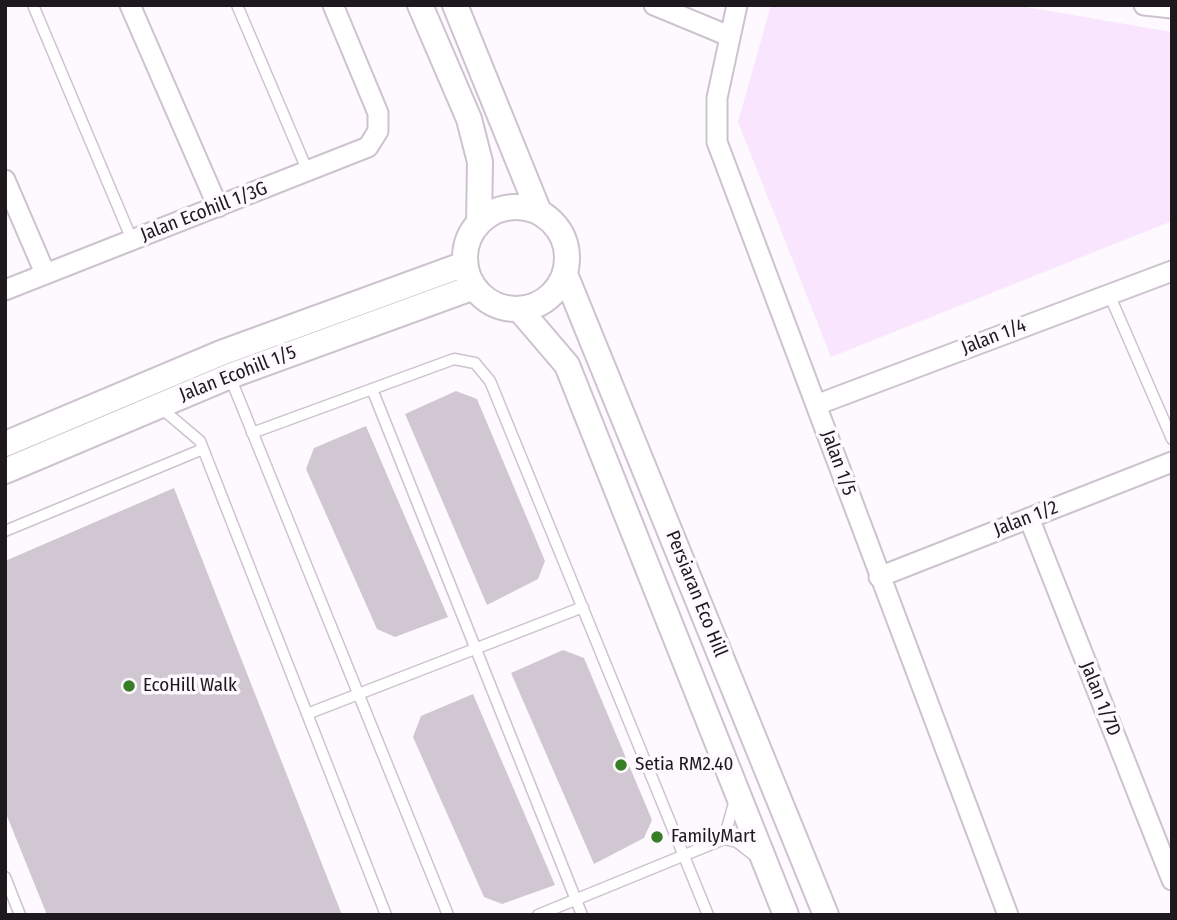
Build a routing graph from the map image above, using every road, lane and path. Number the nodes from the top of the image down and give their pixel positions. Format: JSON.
{"nodes":[{"id":1,"x":33,"y":5,"type":"edge"},
{"id":2,"x":130,"y":5,"type":"edge"},
{"id":3,"x":237,"y":5,"type":"edge"},
{"id":4,"x":333,"y":5,"type":"edge"},
{"id":5,"x":420,"y":5,"type":"edge"},
{"id":6,"x":455,"y":5,"type":"edge"},
{"id":7,"x":654,"y":5,"type":"edge"},
{"id":8,"x":737,"y":5,"type":"edge"},
{"id":9,"x":1143,"y":5,"type":"edge"},
{"id":10,"x":1172,"y":8,"type":"edge"},
{"id":11,"x":729,"y":36,"type":"junction"},
{"id":12,"x":309,"y":172,"type":"junction"},
{"id":13,"x":5,"y":180,"type":"edge"},
{"id":14,"x":218,"y":207,"type":"junction"},
{"id":15,"x":539,"y":212,"type":"junction"},
{"id":16,"x":479,"y":223,"type":"junction"},
{"id":17,"x":132,"y":240,"type":"junction"},
{"id":18,"x":1172,"y":271,"type":"edge"},
{"id":19,"x":44,"y":273,"type":"junction"},
{"id":20,"x":565,"y":274,"type":"junction"},
{"id":21,"x":470,"y":275,"type":"junction"},
{"id":22,"x":5,"y":290,"type":"edge"},
{"id":23,"x":1110,"y":294,"type":"junction"},
{"id":24,"x":520,"y":310,"type":"junction"},
{"id":25,"x":230,"y":376,"type":"junction"},
{"id":26,"x":372,"y":389,"type":"junction"},
{"id":27,"x":158,"y":405,"type":"junction"},
{"id":28,"x":816,"y":405,"type":"junction"},
{"id":29,"x":253,"y":433,"type":"junction"},
{"id":30,"x":1172,"y":439,"type":"edge"},
{"id":31,"x":5,"y":444,"type":"edge"},
{"id":32,"x":203,"y":449,"type":"junction"},
{"id":33,"x":1172,"y":462,"type":"edge"},
{"id":34,"x":5,"y":471,"type":"edge"},
{"id":35,"x":1028,"y":518,"type":"junction"},
{"id":36,"x":5,"y":531,"type":"edge"},
{"id":37,"x":879,"y":577,"type":"junction"},
{"id":38,"x":583,"y":607,"type":"junction"},
{"id":39,"x":474,"y":649,"type":"junction"},
{"id":40,"x":358,"y":694,"type":"junction"},
{"id":41,"x":307,"y":714,"type":"junction"},
{"id":42,"x":730,"y":773,"type":"junction"},
{"id":43,"x":724,"y":839,"type":"junction"},
{"id":44,"x":684,"y":856,"type":"junction"},
{"id":45,"x":5,"y":877,"type":"edge"},
{"id":46,"x":1172,"y":880,"type":"edge"},
{"id":47,"x":774,"y":882,"type":"junction"},
{"id":48,"x":575,"y":900,"type":"junction"},
{"id":49,"x":20,"y":915,"type":"edge"},
{"id":50,"x":386,"y":915,"type":"edge"},
{"id":51,"x":448,"y":915,"type":"edge"},
{"id":52,"x":538,"y":915,"type":"edge"},
{"id":53,"x":582,"y":915,"type":"edge"},
{"id":54,"x":708,"y":915,"type":"edge"},
{"id":55,"x":786,"y":915,"type":"edge"},
{"id":56,"x":826,"y":915,"type":"edge"},
{"id":57,"x":1008,"y":915,"type":"edge"}],
"edges":[{"from":1,"to":17,"type":"lane"},
{"from":2,"to":14,"type":"street"},
{"from":3,"to":12,"type":"lane"},
{"from":4,"to":12,"type":"street","name":"Jalan Ecohill 1/3G"},
{"from":5,"to":16,"type":"street"},
{"from":6,"to":15,"type":"street","name":"Persiaran Eco Hill"},
{"from":7,"to":11,"type":"street"},
{"from":8,"to":11,"type":"street","name":"Jalan 1/5"},
{"from":9,"to":10,"type":"street"},
{"from":11,"to":28,"type":"street","name":"Jalan 1/5"},
{"from":12,"to":14,"type":"street","name":"Jalan Ecohill 1/3G"},
{"from":13,"to":19,"type":"street"},
{"from":14,"to":17,"type":"street","name":"Jalan Ecohill 1/3G"},
{"from":15,"to":16,"type":"street"},
{"from":15,"to":20,"type":"street","name":"Persiaran Eco Hill"},
{"from":16,"to":21,"type":"street"},
{"from":17,"to":19,"type":"street","name":"Jalan Ecohill 1/3G"},
{"from":18,"to":23,"type":"street","name":"Jalan 1/4"},
{"from":19,"to":22,"type":"street","name":"Jalan Ecohill 1/3G"},
{"from":20,"to":24,"type":"street"},
{"from":20,"to":56,"type":"street","name":"Persiaran Eco Hill"},
{"from":21,"to":24,"type":"street"},
{"from":21,"to":25,"type":"street","name":"Jalan Ecohill 1/5"},
{"from":21,"to":31,"type":"street"},
{"from":23,"to":28,"type":"street","name":"Jalan 1/4"},
{"from":23,"to":30,"type":"lane"},
{"from":24,"to":42,"type":"street","name":"Persiaran Eco Hill"},
{"from":25,"to":27,"type":"street","name":"Jalan Ecohill 1/5"},
{"from":25,"to":29,"type":"lane"},
{"from":26,"to":29,"type":"lane"},
{"from":26,"to":38,"type":"lane"},
{"from":26,"to":39,"type":"lane"},
{"from":27,"to":32,"type":"lane"},
{"from":27,"to":34,"type":"street","name":"Jalan Ecohill 1/5"},
{"from":28,"to":37,"type":"street","name":"Jalan 1/5"},
{"from":29,"to":40,"type":"lane"},
{"from":32,"to":36,"type":"lane"},
{"from":32,"to":41,"type":"lane"},
{"from":33,"to":35,"type":"street","name":"Jalan 1/2"},
{"from":35,"to":37,"type":"street","name":"Jalan 1/2"},
{"from":35,"to":46,"type":"street","name":"Jalan 1/7D"},
{"from":37,"to":57,"type":"street","name":"Jalan 1/5"},
{"from":38,"to":39,"type":"lane"},
{"from":38,"to":44,"type":"lane"},
{"from":39,"to":40,"type":"lane"},
{"from":39,"to":48,"type":"lane"},
{"from":40,"to":41,"type":"lane"},
{"from":40,"to":51,"type":"lane"},
{"from":41,"to":50,"type":"lane"},
{"from":42,"to":43,"type":"lane"},
{"from":42,"to":47,"type":"street","name":"Persiaran Eco Hill"},
{"from":43,"to":44,"type":"lane"},
{"from":43,"to":47,"type":"lane"},
{"from":44,"to":48,"type":"lane"},
{"from":44,"to":54,"type":"lane"},
{"from":45,"to":49,"type":"lane"},
{"from":47,"to":55,"type":"street","name":"Persiaran Eco Hill"},
{"from":48,"to":52,"type":"lane"},
{"from":48,"to":53,"type":"lane"}]}
